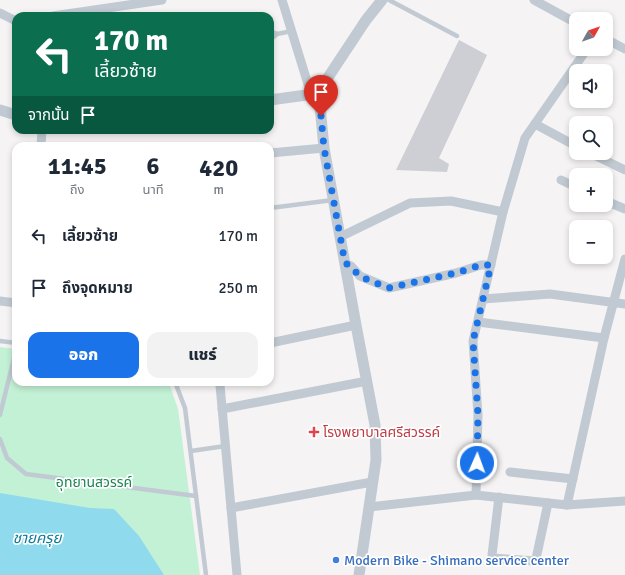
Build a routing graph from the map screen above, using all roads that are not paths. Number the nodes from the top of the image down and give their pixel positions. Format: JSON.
{"nodes":[{"id":1,"x":162,"y":0,"type":"edge"},
{"id":2,"x":282,"y":0,"type":"edge"},
{"id":3,"x":382,"y":0,"type":"edge"},
{"id":4,"x":389,"y":0,"type":"edge"},
{"id":5,"x":534,"y":0,"type":"edge"},
{"id":6,"x":80,"y":12,"type":"edge"},
{"id":7,"x":0,"y":13,"type":"edge"},
{"id":8,"x":12,"y":19,"type":"edge"},
{"id":9,"x":569,"y":19,"type":"edge"},
{"id":10,"x":292,"y":31,"type":"junction"},
{"id":11,"x":274,"y":33,"type":"edge"},
{"id":12,"x":277,"y":34,"type":"junction"},
{"id":13,"x":457,"y":36,"type":"dead end"},
{"id":14,"x":274,"y":37,"type":"edge"},
{"id":15,"x":613,"y":43,"type":"edge"},
{"id":16,"x":625,"y":49,"type":"edge"},
{"id":17,"x":582,"y":56,"type":"edge"},
{"id":18,"x":316,"y":93,"type":"junction"},
{"id":19,"x":274,"y":99,"type":"edge"},
{"id":20,"x":0,"y":110,"type":"edge"},
{"id":21,"x":12,"y":114,"type":"edge"},
{"id":22,"x":534,"y":124,"type":"junction"},
{"id":23,"x":569,"y":142,"type":"edge"},
{"id":24,"x":324,"y":148,"type":"junction"},
{"id":25,"x":274,"y":153,"type":"edge"},
{"id":26,"x":604,"y":160,"type":"edge"},
{"id":27,"x":625,"y":170,"type":"edge"},
{"id":28,"x":561,"y":180,"type":"dead end"},
{"id":29,"x":569,"y":184,"type":"edge"},
{"id":30,"x":334,"y":200,"type":"junction"},
{"id":31,"x":613,"y":204,"type":"edge"},
{"id":32,"x":274,"y":208,"type":"edge"},
{"id":33,"x":625,"y":209,"type":"edge"},
{"id":34,"x":503,"y":212,"type":"junction"},
{"id":35,"x":340,"y":237,"type":"junction"},
{"id":36,"x":625,"y":259,"type":"edge"},
{"id":37,"x":345,"y":263,"type":"junction"},
{"id":38,"x":491,"y":265,"type":"junction"},
{"id":39,"x":483,"y":299,"type":"junction"},
{"id":40,"x":0,"y":301,"type":"edge"},
{"id":41,"x":12,"y":302,"type":"edge"},
{"id":42,"x":613,"y":303,"type":"junction"},
{"id":43,"x":625,"y":304,"type":"edge"},
{"id":44,"x":478,"y":322,"type":"junction"},
{"id":45,"x":356,"y":325,"type":"junction"},
{"id":46,"x":604,"y":338,"type":"junction"},
{"id":47,"x":0,"y":341,"type":"edge"},
{"id":48,"x":12,"y":342,"type":"edge"},
{"id":49,"x":274,"y":342,"type":"edge"},
{"id":50,"x":12,"y":366,"type":"edge"},
{"id":51,"x":367,"y":381,"type":"junction"},
{"id":52,"x":177,"y":386,"type":"edge"},
{"id":53,"x":219,"y":386,"type":"edge"},
{"id":54,"x":222,"y":409,"type":"junction"},
{"id":55,"x":0,"y":415,"type":"edge"},
{"id":56,"x":0,"y":439,"type":"edge"},
{"id":57,"x":225,"y":446,"type":"junction"},
{"id":58,"x":191,"y":451,"type":"junction"},
{"id":59,"x":510,"y":472,"type":"dead end"},
{"id":60,"x":573,"y":479,"type":"junction"},
{"id":61,"x":372,"y":482,"type":"junction"},
{"id":62,"x":476,"y":494,"type":"junction"},
{"id":63,"x":196,"y":496,"type":"junction"},
{"id":64,"x":500,"y":497,"type":"junction"},
{"id":65,"x":625,"y":501,"type":"edge"},
{"id":66,"x":548,"y":503,"type":"junction"},
{"id":67,"x":369,"y":506,"type":"junction"},
{"id":68,"x":567,"y":506,"type":"junction"},
{"id":69,"x":231,"y":508,"type":"junction"},
{"id":70,"x":206,"y":575,"type":"edge"},
{"id":71,"x":237,"y":575,"type":"edge"},
{"id":72,"x":359,"y":575,"type":"edge"}],
"edges":[{"from":1,"to":6,"type":"street"},
{"from":2,"to":10,"type":"street"},
{"from":3,"to":18,"type":"street"},
{"from":4,"to":13,"type":"lane"},
{"from":5,"to":9,"type":"street"},
{"from":7,"to":8,"type":"street"},
{"from":10,"to":12,"type":"lane"},
{"from":10,"to":18,"type":"street"},
{"from":11,"to":12,"type":"lane"},
{"from":12,"to":14,"type":"lane"},
{"from":15,"to":16,"type":"street"},
{"from":17,"to":22,"type":"street"},
{"from":18,"to":19,"type":"street"},
{"from":18,"to":24,"type":"street"},
{"from":20,"to":21,"type":"street"},
{"from":22,"to":23,"type":"street"},
{"from":22,"to":34,"type":"street"},
{"from":24,"to":25,"type":"street"},
{"from":24,"to":30,"type":"street"},
{"from":26,"to":27,"type":"street"},
{"from":28,"to":29,"type":"street"},
{"from":30,"to":32,"type":"lane"},
{"from":30,"to":35,"type":"street"},
{"from":31,"to":33,"type":"street"},
{"from":34,"to":35,"type":"street"},
{"from":34,"to":38,"type":"street"},
{"from":35,"to":37,"type":"street"},
{"from":36,"to":42,"type":"street"},
{"from":37,"to":38,"type":"street"},
{"from":37,"to":45,"type":"street"},
{"from":38,"to":39,"type":"street"},
{"from":39,"to":42,"type":"street"},
{"from":39,"to":44,"type":"street"},
{"from":40,"to":41,"type":"street"},
{"from":42,"to":43,"type":"street"},
{"from":42,"to":46,"type":"street"},
{"from":44,"to":46,"type":"street"},
{"from":44,"to":62,"type":"street"},
{"from":45,"to":49,"type":"street"},
{"from":45,"to":51,"type":"street"},
{"from":46,"to":60,"type":"street"},
{"from":47,"to":48,"type":"lane"},
{"from":50,"to":55,"type":"lane"},
{"from":51,"to":54,"type":"street"},
{"from":51,"to":61,"type":"street"},
{"from":52,"to":58,"type":"lane"},
{"from":53,"to":54,"type":"street"},
{"from":54,"to":57,"type":"street"},
{"from":56,"to":63,"type":"lane"},
{"from":57,"to":58,"type":"lane"},
{"from":57,"to":69,"type":"street"},
{"from":58,"to":63,"type":"lane"},
{"from":59,"to":60,"type":"street"},
{"from":60,"to":68,"type":"street"},
{"from":61,"to":67,"type":"street"},
{"from":61,"to":69,"type":"street"},
{"from":62,"to":64,"type":"street"},
{"from":62,"to":67,"type":"street"},
{"from":63,"to":70,"type":"lane"},
{"from":64,"to":66,"type":"street"},
{"from":64,"to":66,"type":"street"},
{"from":65,"to":68,"type":"street"},
{"from":66,"to":68,"type":"street"},
{"from":67,"to":72,"type":"street"},
{"from":69,"to":71,"type":"street"}]}
